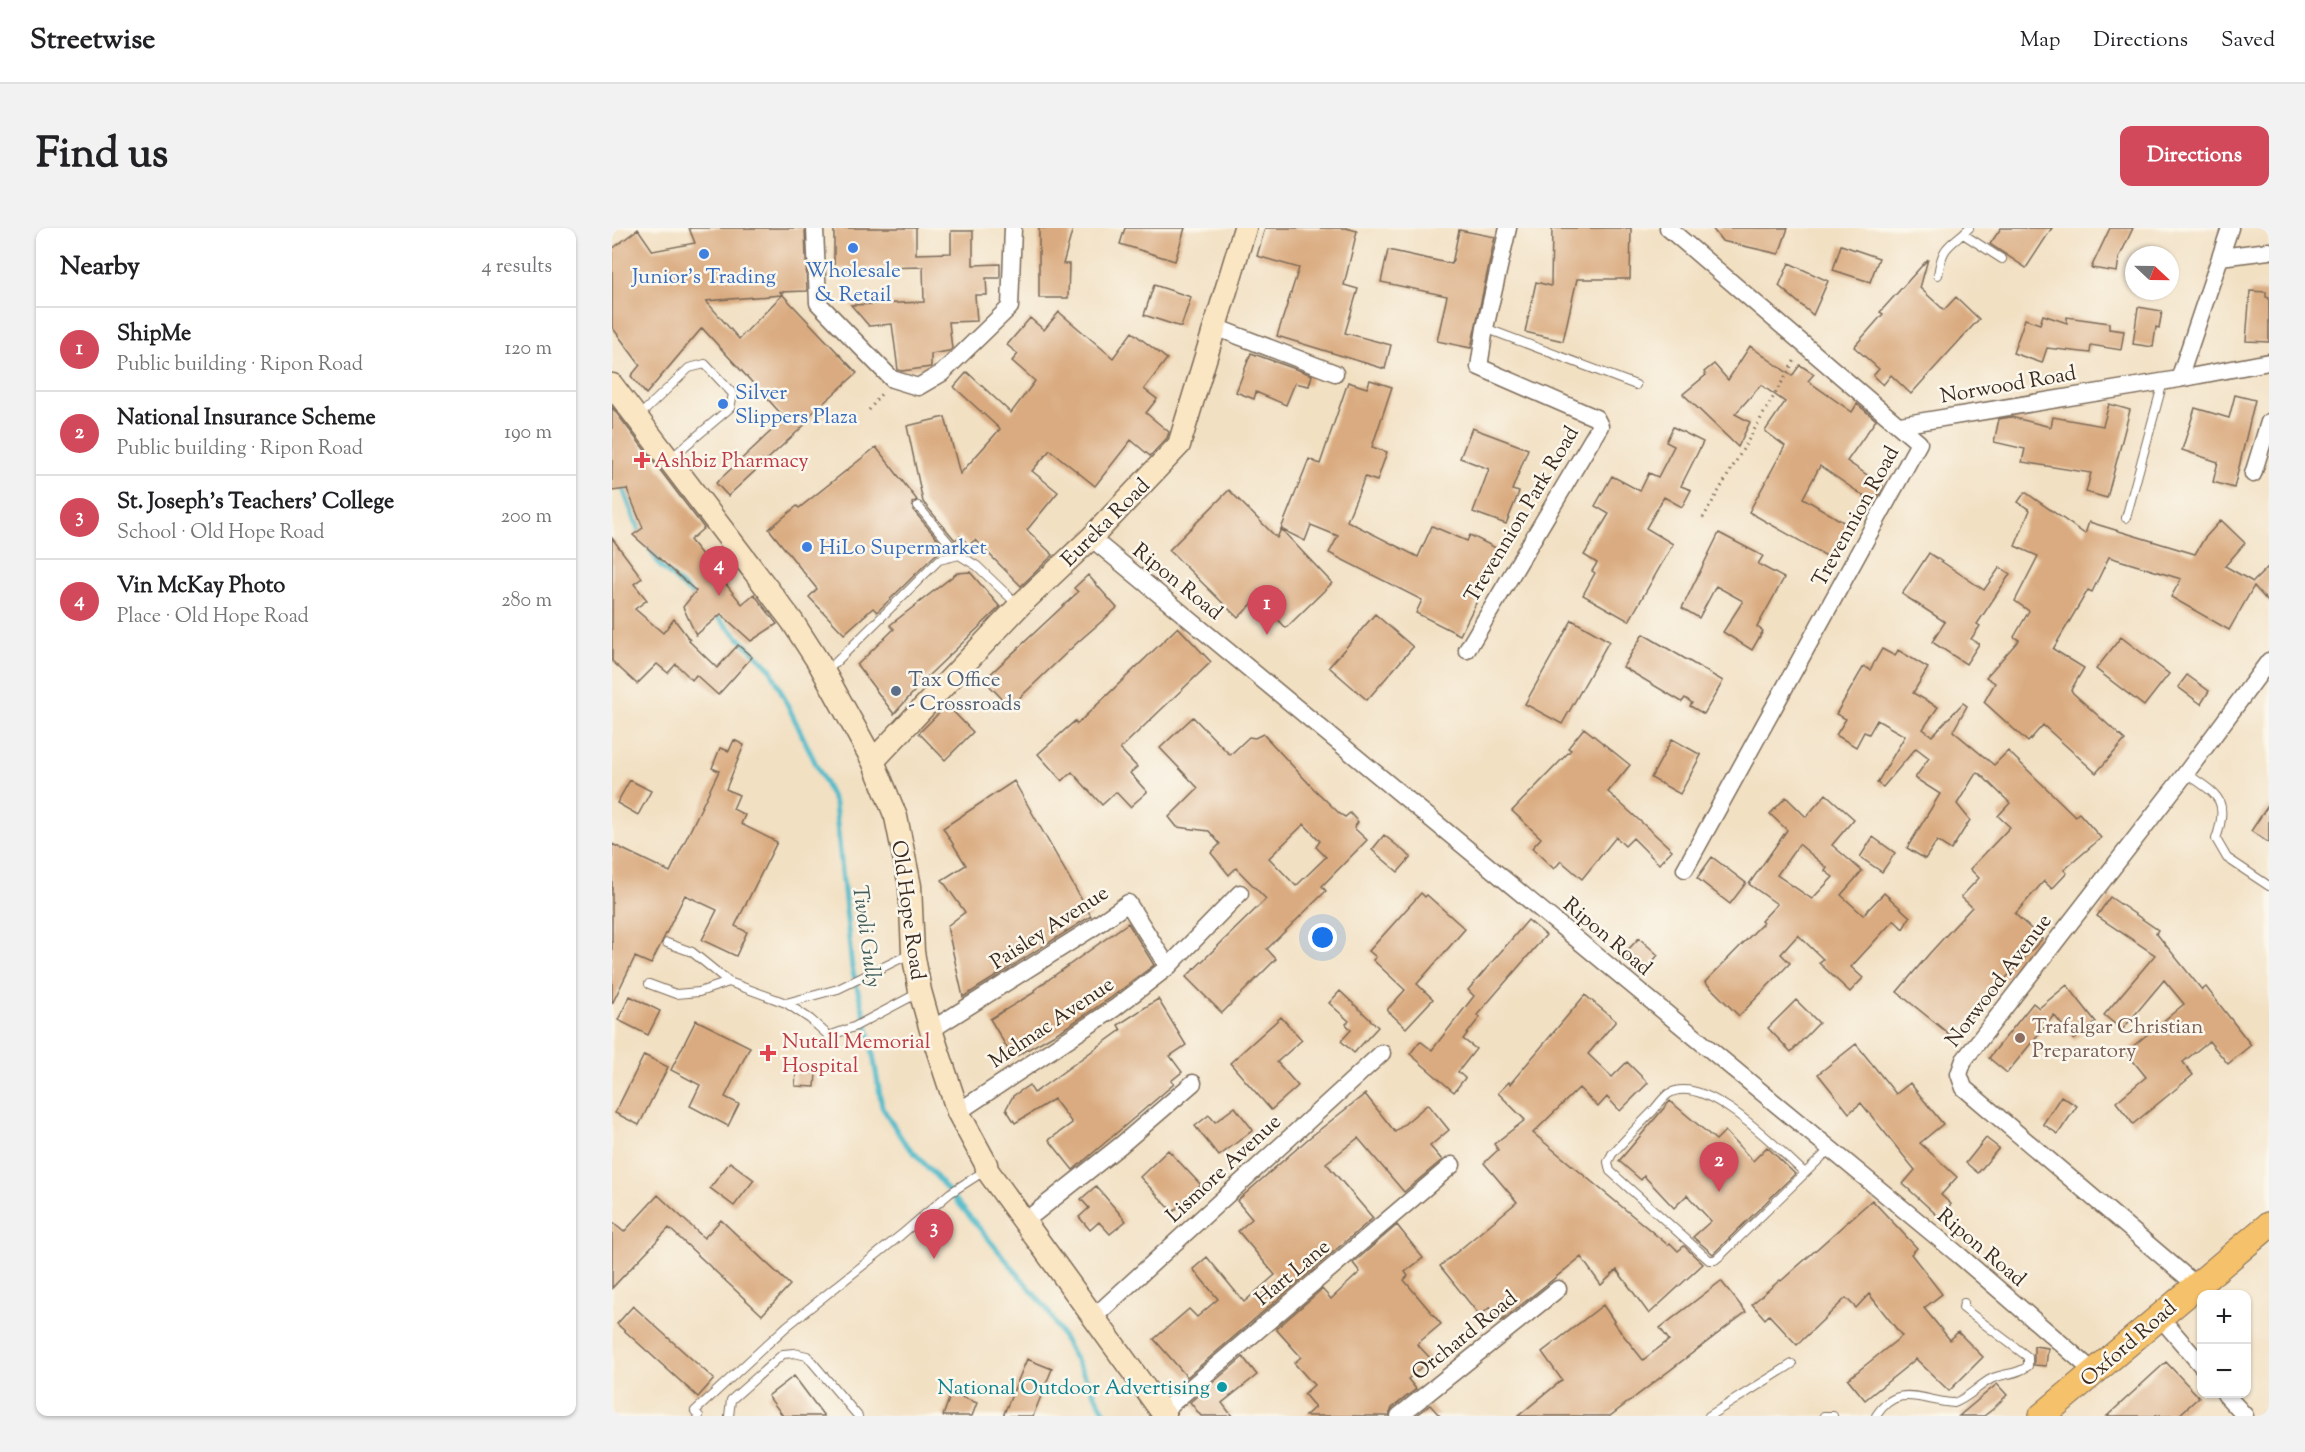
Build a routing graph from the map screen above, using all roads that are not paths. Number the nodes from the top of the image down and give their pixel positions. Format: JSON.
{"nodes":[{"id":1,"x":815,"y":228,"type":"edge"},
{"id":2,"x":1013,"y":228,"type":"edge"},
{"id":3,"x":1245,"y":228,"type":"edge"},
{"id":4,"x":1508,"y":228,"type":"edge"},
{"id":5,"x":1668,"y":228,"type":"edge"},
{"id":6,"x":2230,"y":228,"type":"edge"},
{"id":7,"x":1966,"y":231,"type":"edge"},
{"id":8,"x":2269,"y":250,"type":"edge"},
{"id":9,"x":2220,"y":257,"type":"junction"},
{"id":10,"x":2002,"y":260,"type":"dead end"},
{"id":11,"x":1938,"y":275,"type":"dead end"},
{"id":12,"x":1215,"y":327,"type":"junction"},
{"id":13,"x":1485,"y":328,"type":"junction"},
{"id":14,"x":2269,"y":362,"type":"edge"},
{"id":15,"x":1335,"y":373,"type":"dead end"},
{"id":16,"x":2171,"y":380,"type":"junction"},
{"id":17,"x":612,"y":385,"type":"edge"},
{"id":18,"x":1636,"y":386,"type":"dead end"},
{"id":19,"x":638,"y":417,"type":"junction"},
{"id":20,"x":2269,"y":422,"type":"edge"},
{"id":21,"x":1900,"y":425,"type":"junction"},
{"id":22,"x":670,"y":459,"type":"junction"},
{"id":23,"x":2253,"y":474,"type":"dead end"},
{"id":24,"x":918,"y":506,"type":"dead end"},
{"id":25,"x":2126,"y":518,"type":"dead end"},
{"id":26,"x":1091,"y":538,"type":"junction"},
{"id":27,"x":959,"y":555,"type":"junction"},
{"id":28,"x":1019,"y":606,"type":"junction"},
{"id":29,"x":1467,"y":650,"type":"dead end"},
{"id":30,"x":2269,"y":661,"type":"edge"},
{"id":31,"x":825,"y":673,"type":"junction"},
{"id":32,"x":873,"y":761,"type":"junction"},
{"id":33,"x":2186,"y":773,"type":"junction"},
{"id":34,"x":1685,"y":869,"type":"dead end"},
{"id":35,"x":2269,"y":886,"type":"edge"},
{"id":36,"x":1240,"y":893,"type":"dead end"},
{"id":37,"x":667,"y":943,"type":"dead end"},
{"id":38,"x":913,"y":952,"type":"junction"},
{"id":39,"x":1168,"y":967,"type":"junction"},
{"id":40,"x":729,"y":982,"type":"junction"},
{"id":41,"x":649,"y":984,"type":"dead end"},
{"id":42,"x":920,"y":991,"type":"junction"},
{"id":43,"x":786,"y":1003,"type":"junction"},
{"id":44,"x":931,"y":1030,"type":"junction"},
{"id":45,"x":1382,"y":1053,"type":"dead end"},
{"id":46,"x":1193,"y":1083,"type":"dead end"},
{"id":47,"x":958,"y":1112,"type":"junction"},
{"id":48,"x":1830,"y":1149,"type":"junction"},
{"id":49,"x":1452,"y":1165,"type":"dead end"},
{"id":50,"x":987,"y":1170,"type":"junction"},
{"id":51,"x":1805,"y":1173,"type":"junction"},
{"id":52,"x":1025,"y":1221,"type":"junction"},
{"id":53,"x":2269,"y":1225,"type":"edge"},
{"id":54,"x":2196,"y":1284,"type":"junction"},
{"id":55,"x":1558,"y":1289,"type":"dead end"},
{"id":56,"x":1964,"y":1303,"type":"dead end"},
{"id":57,"x":1095,"y":1316,"type":"junction"},
{"id":58,"x":2159,"y":1316,"type":"junction"},
{"id":59,"x":2197,"y":1360,"type":"edge"},
{"id":60,"x":1792,"y":1364,"type":"dead end"},
{"id":61,"x":2094,"y":1372,"type":"junction"},
{"id":62,"x":2229,"y":1398,"type":"edge"},
{"id":63,"x":694,"y":1414,"type":"edge"},
{"id":64,"x":1163,"y":1414,"type":"edge"},
{"id":65,"x":729,"y":1416,"type":"edge"},
{"id":66,"x":858,"y":1416,"type":"edge"},
{"id":67,"x":1399,"y":1416,"type":"edge"},
{"id":68,"x":1709,"y":1416,"type":"edge"},
{"id":69,"x":1824,"y":1416,"type":"edge"},
{"id":70,"x":1833,"y":1416,"type":"edge"},
{"id":71,"x":1876,"y":1416,"type":"edge"},
{"id":72,"x":2042,"y":1416,"type":"edge"},
{"id":73,"x":2245,"y":1416,"type":"edge"}],
"edges":[{"from":1,"to":2,"type":"street"},
{"from":3,"to":12,"type":"main road","name":"Eureka Road"},
{"from":4,"to":13,"type":"street","name":"Trevennion Park Road"},
{"from":5,"to":21,"type":"street","name":"Trevennion Road"},
{"from":6,"to":9,"type":"street"},
{"from":7,"to":10,"type":"lane"},
{"from":7,"to":11,"type":"lane"},
{"from":8,"to":9,"type":"street"},
{"from":9,"to":16,"type":"street"},
{"from":12,"to":15,"type":"street"},
{"from":12,"to":26,"type":"main road","name":"Eureka Road"},
{"from":13,"to":18,"type":"lane"},
{"from":13,"to":29,"type":"street","name":"Trevennion Park Road"},
{"from":14,"to":16,"type":"street","name":"Norwood Road"},
{"from":16,"to":21,"type":"street","name":"Norwood Road"},
{"from":16,"to":25,"type":"lane"},
{"from":17,"to":19,"type":"main road","name":"Old Hope Road"},
{"from":19,"to":22,"type":"main road","name":"Old Hope Road"},
{"from":19,"to":22,"type":"lane"},
{"from":20,"to":23,"type":"street"},
{"from":21,"to":34,"type":"street","name":"Trevennion Road"},
{"from":22,"to":31,"type":"main road","name":"Old Hope Road"},
{"from":24,"to":27,"type":"lane"},
{"from":26,"to":28,"type":"main road","name":"Eureka Road"},
{"from":26,"to":48,"type":"street","name":"Ripon Road"},
{"from":27,"to":28,"type":"lane"},
{"from":27,"to":31,"type":"lane"},
{"from":28,"to":32,"type":"main road","name":"Eureka Road"},
{"from":30,"to":33,"type":"street","name":"Norwood Avenue"},
{"from":31,"to":32,"type":"main road","name":"Old Hope Road"},
{"from":32,"to":38,"type":"main road","name":"Old Hope Road"},
{"from":33,"to":35,"type":"lane"},
{"from":33,"to":54,"type":"street","name":"Norwood Avenue"},
{"from":36,"to":39,"type":"street","name":"Melmac Avenue"},
{"from":37,"to":40,"type":"lane"},
{"from":38,"to":42,"type":"main road","name":"Old Hope Road"},
{"from":38,"to":43,"type":"lane"},
{"from":39,"to":44,"type":"street","name":"Paisley Avenue"},
{"from":39,"to":47,"type":"street","name":"Melmac Avenue"},
{"from":40,"to":41,"type":"lane"},
{"from":40,"to":43,"type":"lane"},
{"from":42,"to":43,"type":"lane"},
{"from":42,"to":44,"type":"main road","name":"Old Hope Road"},
{"from":44,"to":47,"type":"main road","name":"Old Hope Road"},
{"from":45,"to":57,"type":"street","name":"Lismore Avenue"},
{"from":46,"to":52,"type":"street"},
{"from":47,"to":50,"type":"main road","name":"Old Hope Road"},
{"from":48,"to":51,"type":"lane"},
{"from":48,"to":61,"type":"street","name":"Ripon Road"},
{"from":49,"to":64,"type":"street","name":"Hart Lane"},
{"from":50,"to":52,"type":"main road","name":"Old Hope Road"},
{"from":50,"to":63,"type":"lane"},
{"from":51,"to":51,"type":"lane"},
{"from":52,"to":57,"type":"main road","name":"Old Hope Road"},
{"from":53,"to":54,"type":"main road","name":"Oxford Road"},
{"from":54,"to":58,"type":"main road","name":"Oxford Road"},
{"from":55,"to":67,"type":"street","name":"Orchard Road"},
{"from":56,"to":71,"type":"lane"},
{"from":57,"to":64,"type":"main road","name":"Old Hope Road"},
{"from":58,"to":59,"type":"street"},
{"from":58,"to":61,"type":"main road","name":"Oxford Road"},
{"from":60,"to":68,"type":"lane"},
{"from":61,"to":72,"type":"main road","name":"Oxford Road"},
{"from":62,"to":73,"type":"street"},
{"from":65,"to":66,"type":"lane"},
{"from":69,"to":70,"type":"lane"}]}
